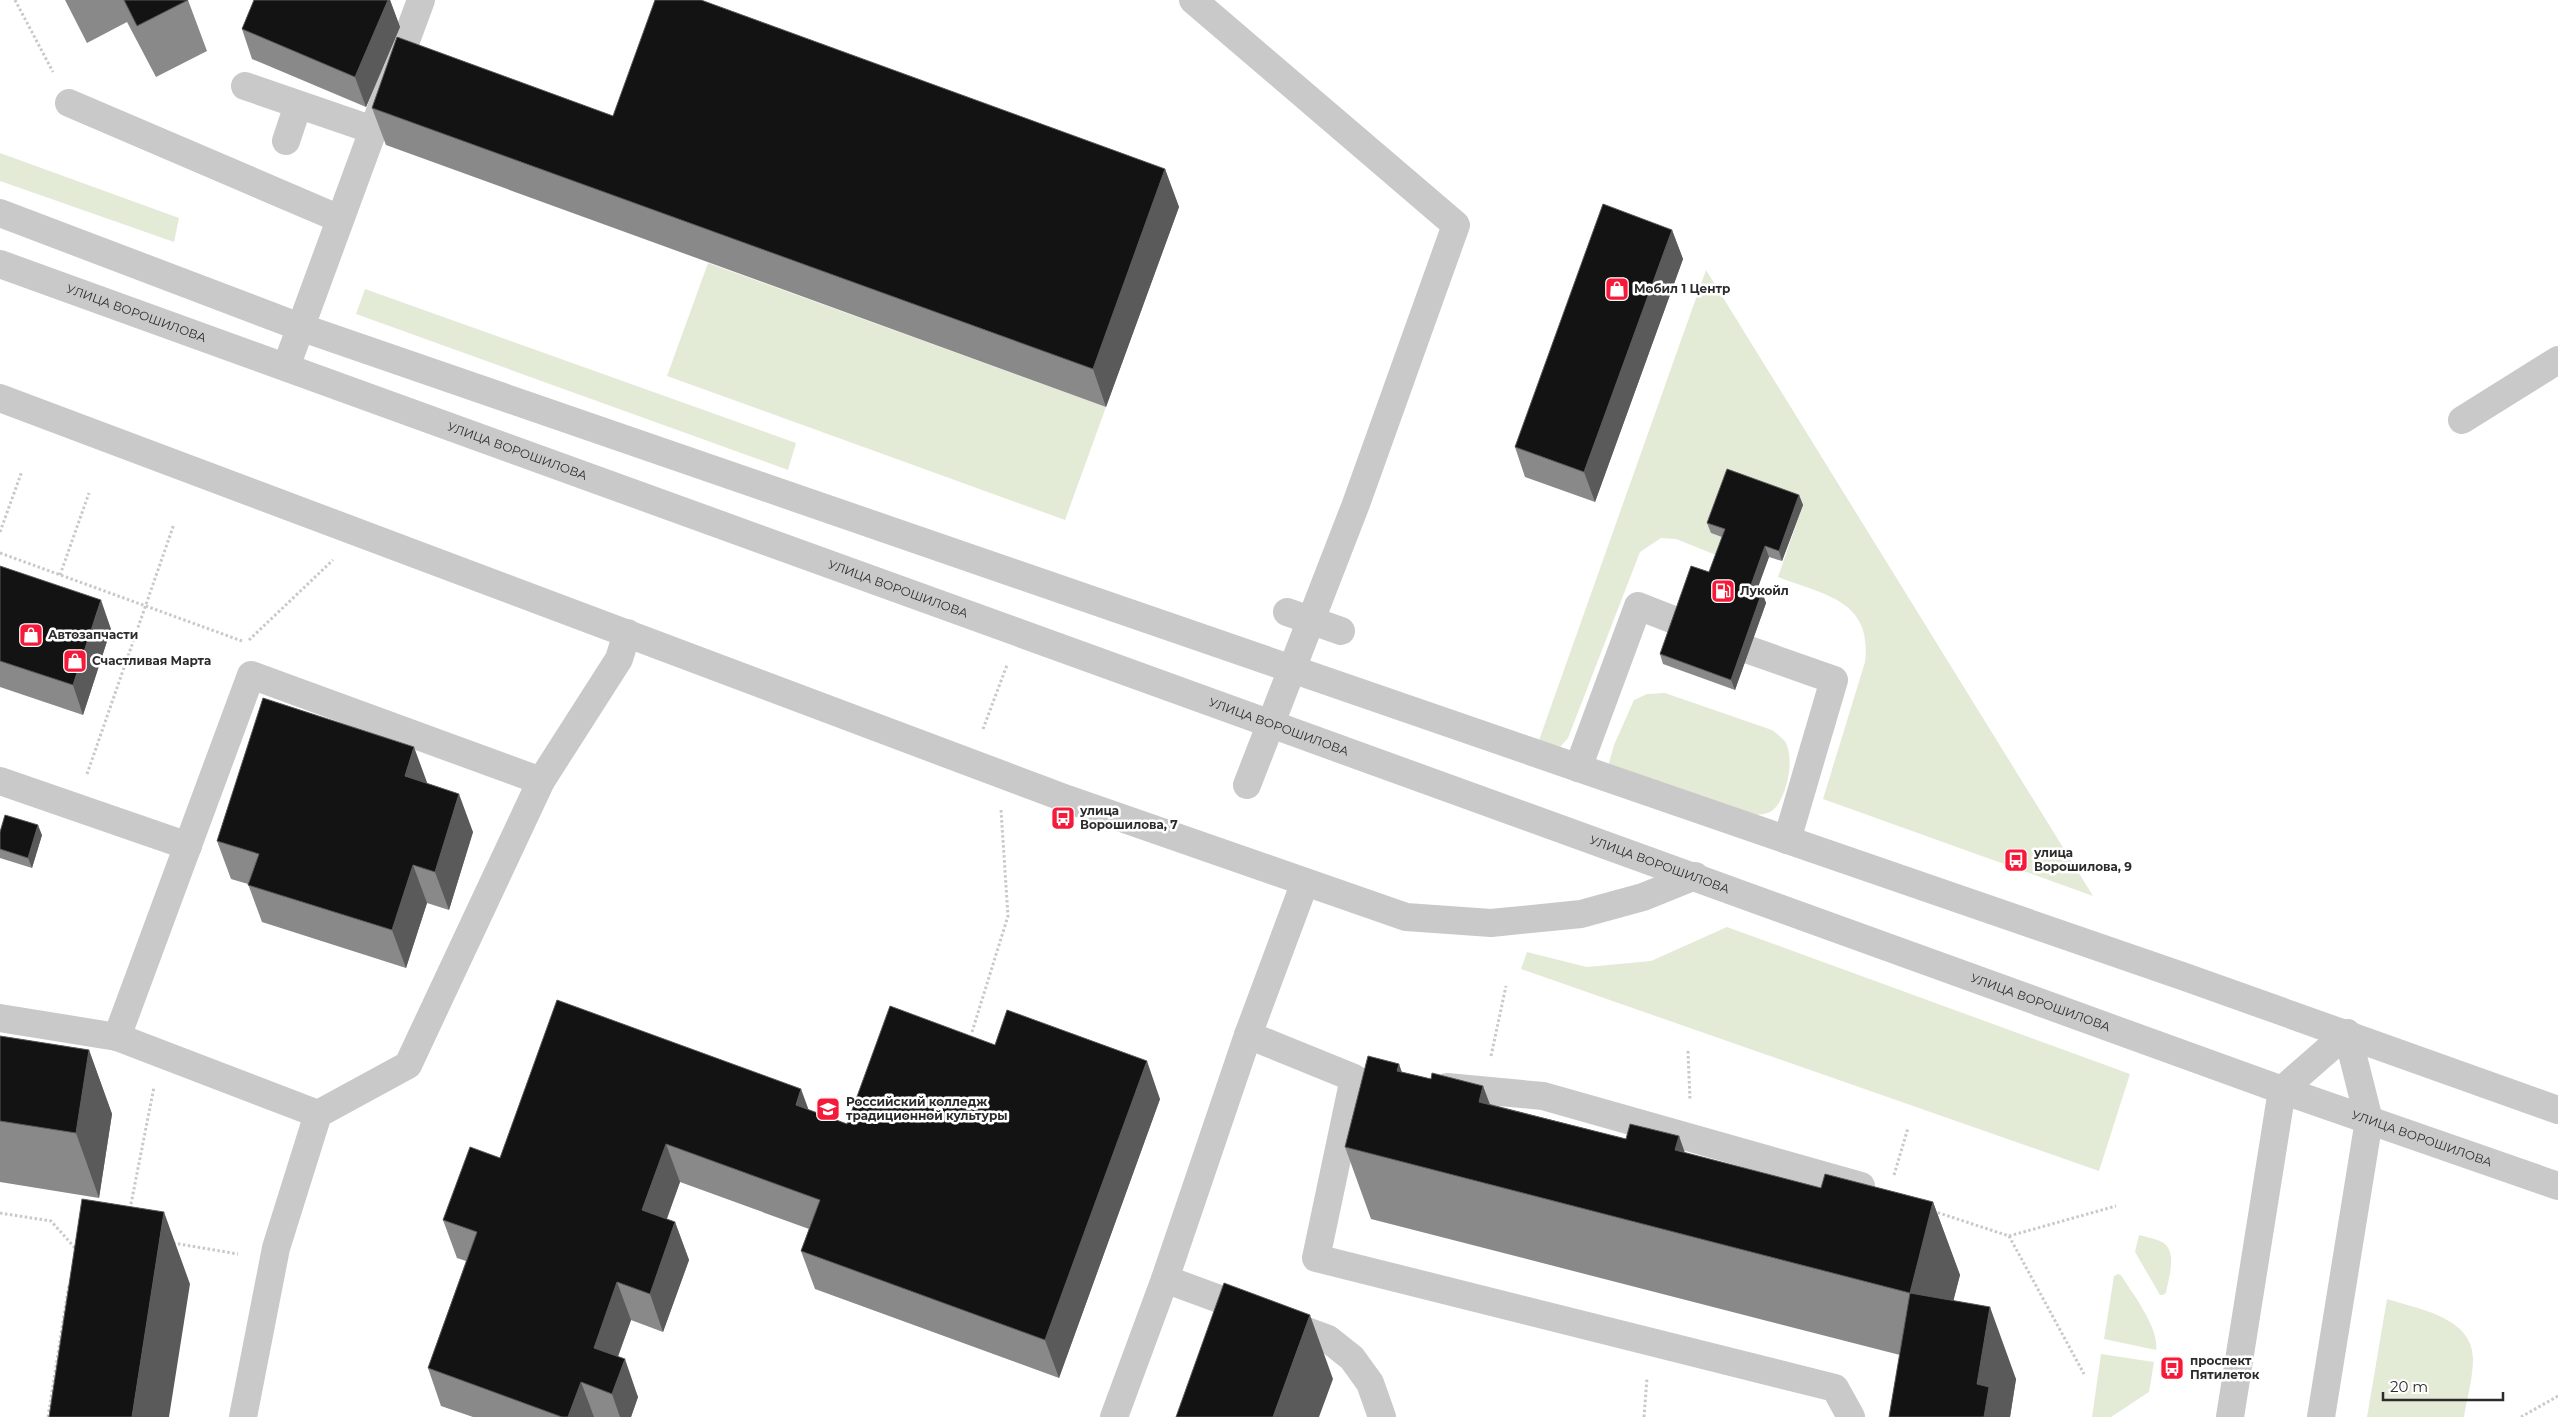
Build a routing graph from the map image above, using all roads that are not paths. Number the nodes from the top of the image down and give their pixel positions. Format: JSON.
{"nodes":[{"id":1,"x":421,"y":0,"type":"edge"},
{"id":2,"x":1194,"y":0,"type":"edge"},
{"id":3,"x":245,"y":86,"type":"dead end"},
{"id":4,"x":69,"y":103,"type":"dead end"},
{"id":5,"x":298,"y":105,"type":"junction"},
{"id":6,"x":372,"y":130,"type":"junction"},
{"id":7,"x":286,"y":141,"type":"dead end"},
{"id":8,"x":0,"y":213,"type":"edge"},
{"id":9,"x":340,"y":219,"type":"junction"},
{"id":10,"x":0,"y":264,"type":"edge"},
{"id":11,"x":300,"y":327,"type":"junction"},
{"id":12,"x":2558,"y":360,"type":"edge"},
{"id":13,"x":286,"y":367,"type":"junction"},
{"id":14,"x":0,"y":398,"type":"edge"},
{"id":15,"x":2462,"y":420,"type":"dead end"},
{"id":16,"x":1298,"y":616,"type":"junction"},
{"id":17,"x":1678,"y":622,"type":"edge"},
{"id":18,"x":1341,"y":632,"type":"dead end"},
{"id":19,"x":627,"y":633,"type":"junction"},
{"id":20,"x":1749,"y":650,"type":"dead end"},
{"id":21,"x":1290,"y":669,"type":"junction"},
{"id":22,"x":1270,"y":723,"type":"junction"},
{"id":23,"x":1578,"y":768,"type":"junction"},
{"id":24,"x":0,"y":781,"type":"edge"},
{"id":25,"x":541,"y":781,"type":"junction"},
{"id":26,"x":1247,"y":785,"type":"dead end"},
{"id":27,"x":1787,"y":840,"type":"junction"},
{"id":28,"x":188,"y":846,"type":"junction"},
{"id":29,"x":1694,"y":876,"type":"junction"},
{"id":30,"x":1305,"y":882,"type":"junction"},
{"id":31,"x":0,"y":1018,"type":"edge"},
{"id":32,"x":2347,"y":1033,"type":"junction"},
{"id":33,"x":1248,"y":1034,"type":"junction"},
{"id":34,"x":117,"y":1037,"type":"junction"},
{"id":35,"x":1354,"y":1078,"type":"junction"},
{"id":36,"x":1381,"y":1081,"type":"edge"},
{"id":37,"x":1418,"y":1084,"type":"edge"},
{"id":38,"x":2282,"y":1090,"type":"junction"},
{"id":39,"x":2558,"y":1110,"type":"edge"},
{"id":40,"x":318,"y":1114,"type":"junction"},
{"id":41,"x":2369,"y":1120,"type":"junction"},
{"id":42,"x":2558,"y":1186,"type":"edge"},
{"id":43,"x":1888,"y":1194,"type":"edge"},
{"id":44,"x":1165,"y":1279,"type":"junction"},
{"id":45,"x":243,"y":1417,"type":"edge"},
{"id":46,"x":1114,"y":1417,"type":"edge"},
{"id":47,"x":1382,"y":1417,"type":"edge"},
{"id":48,"x":1851,"y":1417,"type":"edge"},
{"id":49,"x":2230,"y":1417,"type":"edge"},
{"id":50,"x":2321,"y":1417,"type":"edge"}],
"edges":[{"from":1,"to":6,"type":"street"},
{"from":2,"to":16,"type":"street"},
{"from":3,"to":5,"type":"street"},
{"from":4,"to":9,"type":"street"},
{"from":5,"to":6,"type":"street"},
{"from":5,"to":7,"type":"street"},
{"from":6,"to":9,"type":"street"},
{"from":8,"to":11,"type":"street"},
{"from":9,"to":11,"type":"street"},
{"from":10,"to":13,"type":"street","name":"УЛИЦА ВОРОШИЛОВА"},
{"from":11,"to":13,"type":"street"},
{"from":11,"to":21,"type":"street"},
{"from":12,"to":15,"type":"street"},
{"from":13,"to":22,"type":"street","name":"УЛИЦА ВОРОШИЛОВА"},
{"from":14,"to":19,"type":"street"},
{"from":16,"to":18,"type":"street"},
{"from":16,"to":21,"type":"street"},
{"from":17,"to":23,"type":"street"},
{"from":19,"to":25,"type":"street"},
{"from":19,"to":30,"type":"street"},
{"from":20,"to":27,"type":"street"},
{"from":21,"to":22,"type":"street"},
{"from":21,"to":23,"type":"street"},
{"from":22,"to":26,"type":"street"},
{"from":22,"to":29,"type":"street","name":"УЛИЦА ВОРОШИЛОВА"},
{"from":23,"to":27,"type":"street"},
{"from":24,"to":28,"type":"street"},
{"from":25,"to":28,"type":"street"},
{"from":25,"to":40,"type":"street"},
{"from":27,"to":32,"type":"street"},
{"from":28,"to":34,"type":"street"},
{"from":29,"to":30,"type":"street"},
{"from":29,"to":38,"type":"street","name":"УЛИЦА ВОРОШИЛОВА"},
{"from":30,"to":33,"type":"street"},
{"from":31,"to":34,"type":"street"},
{"from":32,"to":38,"type":"street"},
{"from":32,"to":39,"type":"street"},
{"from":32,"to":41,"type":"street"},
{"from":33,"to":35,"type":"street"},
{"from":33,"to":44,"type":"street"},
{"from":34,"to":40,"type":"street"},
{"from":35,"to":36,"type":"street"},
{"from":35,"to":48,"type":"street"},
{"from":37,"to":43,"type":"street"},
{"from":38,"to":41,"type":"street","name":"УЛИЦА ВОРОШИЛОВА"},
{"from":38,"to":49,"type":"street"},
{"from":40,"to":45,"type":"street"},
{"from":41,"to":42,"type":"street","name":"УЛИЦА ВОРОШИЛОВА"},
{"from":41,"to":50,"type":"street"},
{"from":44,"to":46,"type":"street"},
{"from":44,"to":47,"type":"street"}]}
